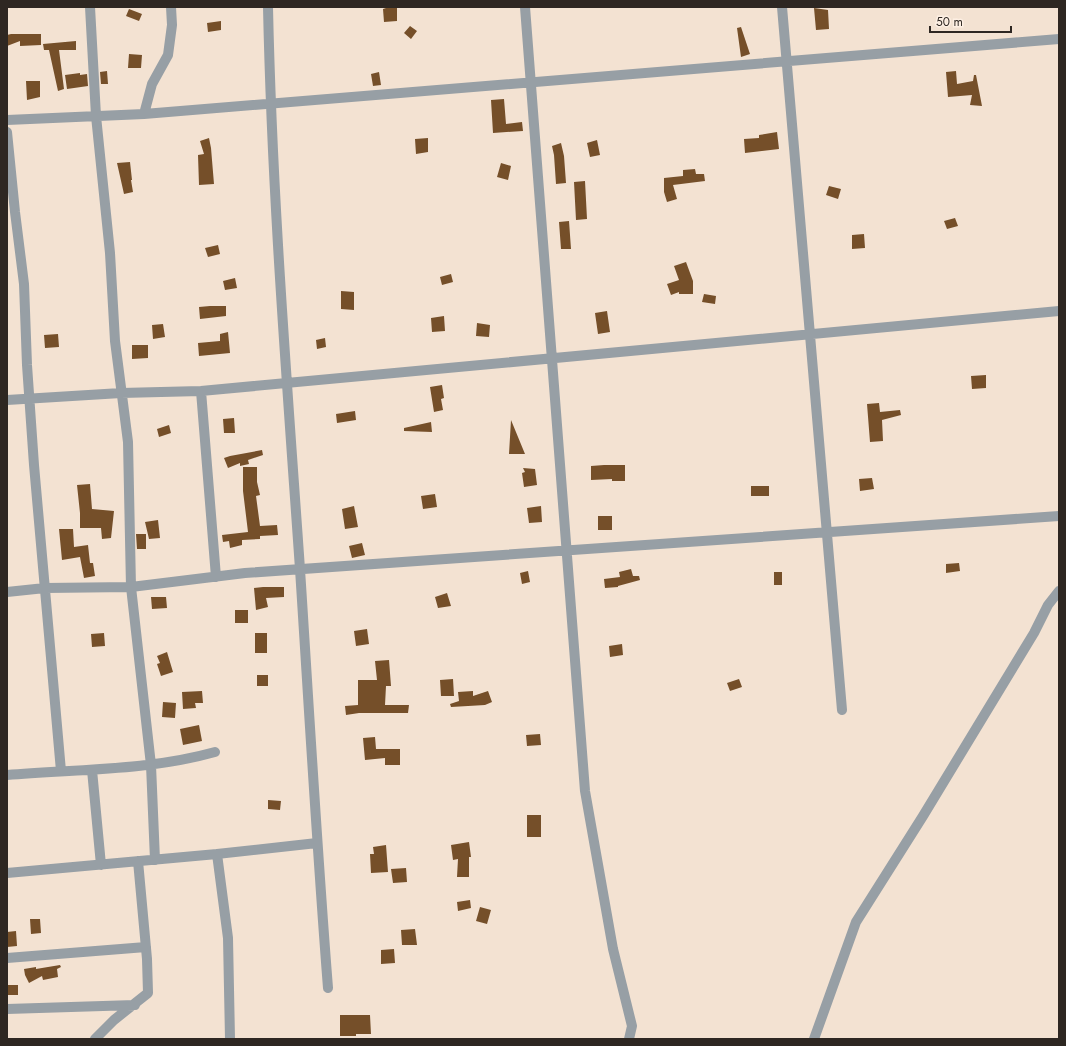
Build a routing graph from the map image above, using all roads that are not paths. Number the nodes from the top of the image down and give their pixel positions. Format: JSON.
{"nodes":[{"id":1,"x":90,"y":7,"type":"edge"},
{"id":2,"x":171,"y":7,"type":"edge"},
{"id":3,"x":268,"y":7,"type":"edge"},
{"id":4,"x":525,"y":7,"type":"edge"},
{"id":5,"x":782,"y":7,"type":"edge"},
{"id":6,"x":1059,"y":39,"type":"edge"},
{"id":7,"x":786,"y":61,"type":"junction"},
{"id":8,"x":531,"y":82,"type":"junction"},
{"id":9,"x":270,"y":104,"type":"junction"},
{"id":10,"x":144,"y":114,"type":"junction"},
{"id":11,"x":96,"y":116,"type":"junction"},
{"id":12,"x":7,"y":120,"type":"edge"},
{"id":13,"x":7,"y":132,"type":"edge"},
{"id":14,"x":11,"y":212,"type":"edge"},
{"id":15,"x":1059,"y":311,"type":"edge"},
{"id":16,"x":810,"y":334,"type":"junction"},
{"id":17,"x":552,"y":358,"type":"junction"},
{"id":18,"x":287,"y":382,"type":"junction"},
{"id":19,"x":202,"y":391,"type":"junction"},
{"id":20,"x":121,"y":393,"type":"junction"},
{"id":21,"x":30,"y":398,"type":"junction"},
{"id":22,"x":7,"y":400,"type":"edge"},
{"id":23,"x":1059,"y":516,"type":"edge"},
{"id":24,"x":826,"y":532,"type":"junction"},
{"id":25,"x":567,"y":551,"type":"junction"},
{"id":26,"x":300,"y":570,"type":"junction"},
{"id":27,"x":216,"y":577,"type":"junction"},
{"id":28,"x":131,"y":587,"type":"junction"},
{"id":29,"x":45,"y":588,"type":"junction"},
{"id":30,"x":1059,"y":591,"type":"edge"},
{"id":31,"x":7,"y":592,"type":"edge"},
{"id":32,"x":842,"y":710,"type":"dead end"},
{"id":33,"x":215,"y":752,"type":"dead end"},
{"id":34,"x":151,"y":765,"type":"junction"},
{"id":35,"x":92,"y":770,"type":"junction"},
{"id":36,"x":60,"y":771,"type":"junction"},
{"id":37,"x":7,"y":775,"type":"edge"},
{"id":38,"x":316,"y":843,"type":"junction"},
{"id":39,"x":217,"y":854,"type":"junction"},
{"id":40,"x":155,"y":860,"type":"junction"},
{"id":41,"x":138,"y":861,"type":"junction"},
{"id":42,"x":101,"y":864,"type":"junction"},
{"id":43,"x":7,"y":873,"type":"edge"},
{"id":44,"x":146,"y":947,"type":"junction"},
{"id":45,"x":7,"y":958,"type":"edge"},
{"id":46,"x":328,"y":988,"type":"dead end"},
{"id":47,"x":135,"y":1005,"type":"junction"},
{"id":48,"x":7,"y":1009,"type":"edge"},
{"id":49,"x":95,"y":1039,"type":"edge"},
{"id":50,"x":230,"y":1039,"type":"edge"},
{"id":51,"x":629,"y":1039,"type":"edge"},
{"id":52,"x":814,"y":1039,"type":"edge"}],
"edges":[{"from":1,"to":11,"type":"street"},
{"from":2,"to":10,"type":"street"},
{"from":3,"to":9,"type":"street"},
{"from":4,"to":8,"type":"street"},
{"from":5,"to":7,"type":"street"},
{"from":6,"to":7,"type":"street"},
{"from":7,"to":8,"type":"street"},
{"from":7,"to":16,"type":"street"},
{"from":8,"to":9,"type":"street"},
{"from":8,"to":17,"type":"street"},
{"from":9,"to":10,"type":"street"},
{"from":9,"to":18,"type":"street"},
{"from":10,"to":11,"type":"street"},
{"from":11,"to":12,"type":"street"},
{"from":11,"to":20,"type":"street"},
{"from":13,"to":14,"type":"street"},
{"from":14,"to":21,"type":"street"},
{"from":15,"to":16,"type":"street"},
{"from":16,"to":17,"type":"street"},
{"from":16,"to":24,"type":"street"},
{"from":17,"to":18,"type":"street"},
{"from":17,"to":25,"type":"street"},
{"from":18,"to":19,"type":"street"},
{"from":18,"to":26,"type":"street"},
{"from":19,"to":20,"type":"street"},
{"from":19,"to":27,"type":"street"},
{"from":20,"to":21,"type":"street"},
{"from":20,"to":28,"type":"street"},
{"from":21,"to":22,"type":"street"},
{"from":21,"to":29,"type":"street"},
{"from":23,"to":24,"type":"street"},
{"from":24,"to":25,"type":"street"},
{"from":24,"to":32,"type":"street"},
{"from":25,"to":26,"type":"street"},
{"from":25,"to":51,"type":"street"},
{"from":26,"to":27,"type":"street"},
{"from":26,"to":38,"type":"street"},
{"from":27,"to":28,"type":"street"},
{"from":28,"to":29,"type":"street"},
{"from":28,"to":34,"type":"street"},
{"from":29,"to":31,"type":"street"},
{"from":29,"to":36,"type":"street"},
{"from":30,"to":52,"type":"street"},
{"from":33,"to":34,"type":"street"},
{"from":34,"to":35,"type":"street"},
{"from":34,"to":40,"type":"street"},
{"from":35,"to":36,"type":"street"},
{"from":35,"to":42,"type":"street"},
{"from":36,"to":37,"type":"street"},
{"from":38,"to":39,"type":"street"},
{"from":38,"to":46,"type":"street"},
{"from":39,"to":40,"type":"street"},
{"from":39,"to":50,"type":"street"},
{"from":40,"to":41,"type":"street"},
{"from":41,"to":42,"type":"street"},
{"from":41,"to":44,"type":"street"},
{"from":42,"to":43,"type":"street"},
{"from":44,"to":45,"type":"street"},
{"from":44,"to":47,"type":"street"},
{"from":47,"to":48,"type":"street"},
{"from":47,"to":49,"type":"street"}]}
